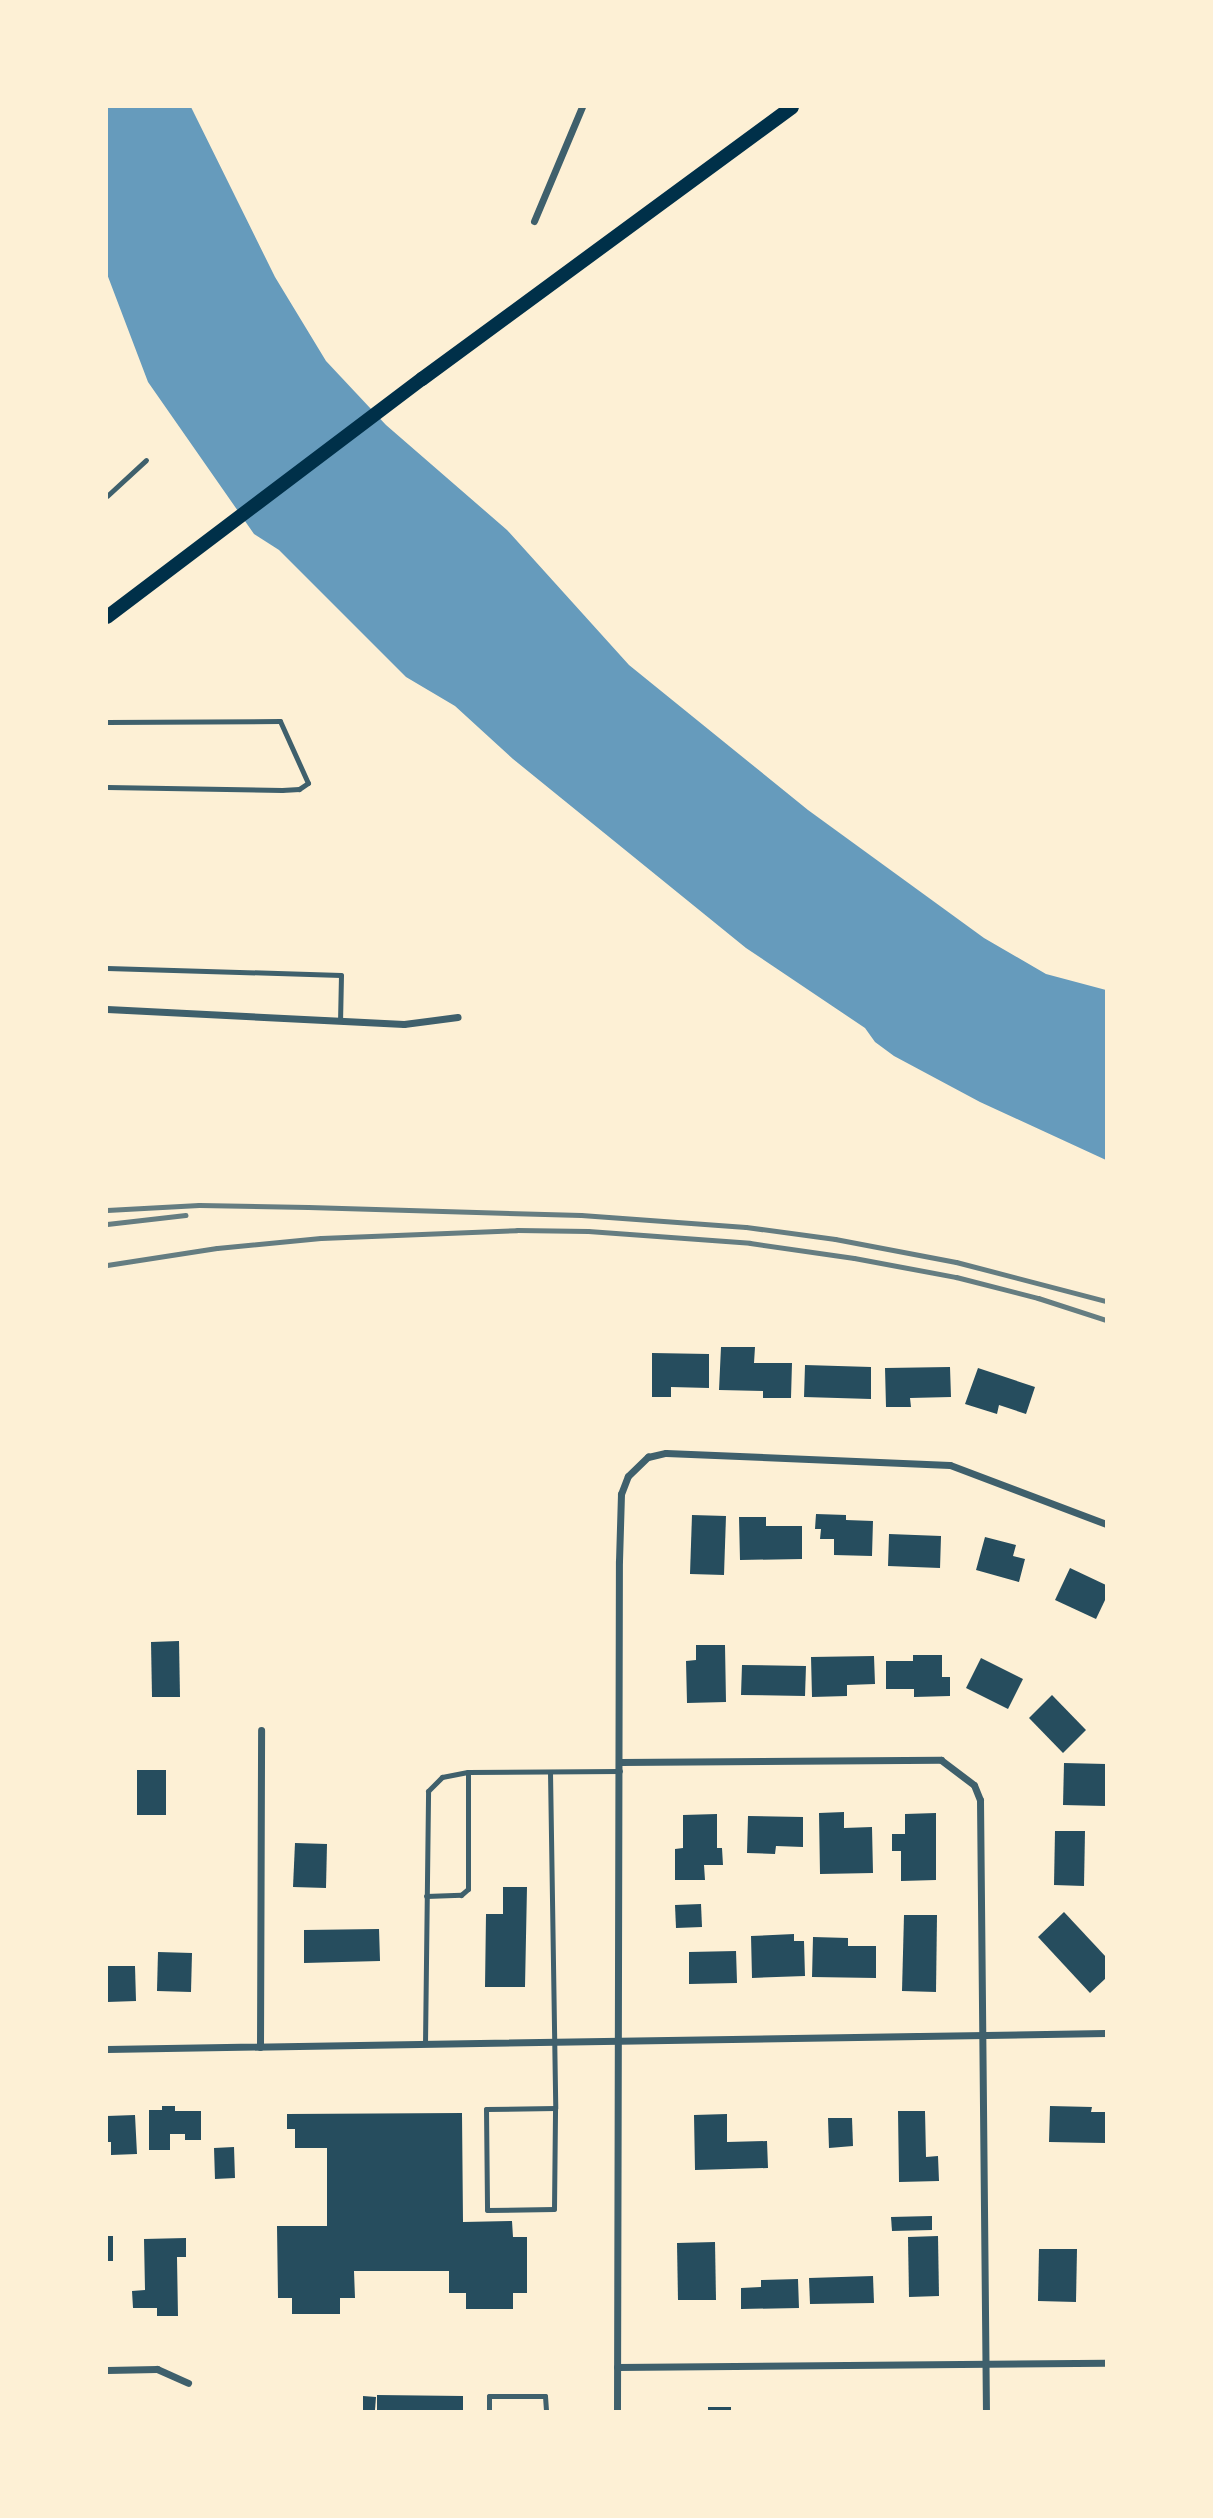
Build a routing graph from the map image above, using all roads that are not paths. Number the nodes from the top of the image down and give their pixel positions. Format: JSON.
{"nodes":[{"id":1,"x":582,"y":107,"type":"edge"},
{"id":2,"x":792,"y":107,"type":"edge"},
{"id":3,"x":534,"y":221,"type":"dead end"},
{"id":4,"x":146,"y":460,"type":"dead end"},
{"id":5,"x":107,"y":496,"type":"edge"},
{"id":6,"x":107,"y":617,"type":"edge"},
{"id":7,"x":107,"y":722,"type":"edge"},
{"id":8,"x":107,"y":787,"type":"edge"},
{"id":9,"x":107,"y":968,"type":"edge"},
{"id":10,"x":107,"y":1009,"type":"edge"},
{"id":11,"x":458,"y":1017,"type":"dead end"},
{"id":12,"x":340,"y":1021,"type":"junction"},
{"id":13,"x":1106,"y":1524,"type":"edge"},
{"id":14,"x":261,"y":1730,"type":"dead end"},
{"id":15,"x":620,"y":1762,"type":"junction"},
{"id":16,"x":620,"y":1771,"type":"junction"},
{"id":17,"x":468,"y":1772,"type":"junction"},
{"id":18,"x":550,"y":1772,"type":"junction"},
{"id":19,"x":426,"y":1896,"type":"junction"},
{"id":20,"x":1106,"y":2033,"type":"edge"},
{"id":21,"x":984,"y":2035,"type":"junction"},
{"id":22,"x":618,"y":2039,"type":"junction"},
{"id":23,"x":553,"y":2041,"type":"junction"},
{"id":24,"x":425,"y":2044,"type":"junction"},
{"id":25,"x":260,"y":2047,"type":"junction"},
{"id":26,"x":107,"y":2049,"type":"edge"},
{"id":27,"x":555,"y":2108,"type":"junction"},
{"id":28,"x":1106,"y":2363,"type":"edge"},
{"id":29,"x":986,"y":2364,"type":"junction"},
{"id":30,"x":617,"y":2367,"type":"junction"},
{"id":31,"x":107,"y":2370,"type":"edge"},
{"id":32,"x":188,"y":2383,"type":"dead end"},
{"id":33,"x":489,"y":2411,"type":"edge"},
{"id":34,"x":546,"y":2411,"type":"edge"},
{"id":35,"x":617,"y":2411,"type":"edge"},
{"id":36,"x":986,"y":2411,"type":"edge"}],
"edges":[{"from":1,"to":3,"type":"street"},
{"from":2,"to":6,"type":"main road"},
{"from":4,"to":5,"type":"lane"},
{"from":7,"to":8,"type":"lane"},
{"from":9,"to":12,"type":"lane"},
{"from":10,"to":12,"type":"street"},
{"from":11,"to":12,"type":"street"},
{"from":13,"to":15,"type":"street"},
{"from":14,"to":25,"type":"street"},
{"from":15,"to":16,"type":"street"},
{"from":15,"to":21,"type":"street"},
{"from":16,"to":18,"type":"lane"},
{"from":16,"to":22,"type":"street"},
{"from":17,"to":18,"type":"lane"},
{"from":17,"to":19,"type":"lane"},
{"from":17,"to":19,"type":"lane"},
{"from":18,"to":23,"type":"lane"},
{"from":19,"to":24,"type":"lane"},
{"from":20,"to":21,"type":"street"},
{"from":21,"to":22,"type":"street"},
{"from":21,"to":29,"type":"street"},
{"from":22,"to":23,"type":"street"},
{"from":22,"to":30,"type":"street"},
{"from":23,"to":24,"type":"street"},
{"from":23,"to":27,"type":"lane"},
{"from":24,"to":25,"type":"street"},
{"from":25,"to":26,"type":"street"},
{"from":27,"to":27,"type":"lane"},
{"from":28,"to":29,"type":"street"},
{"from":29,"to":30,"type":"street"},
{"from":29,"to":36,"type":"street"},
{"from":30,"to":35,"type":"street"},
{"from":31,"to":32,"type":"street"},
{"from":33,"to":34,"type":"lane"}]}
